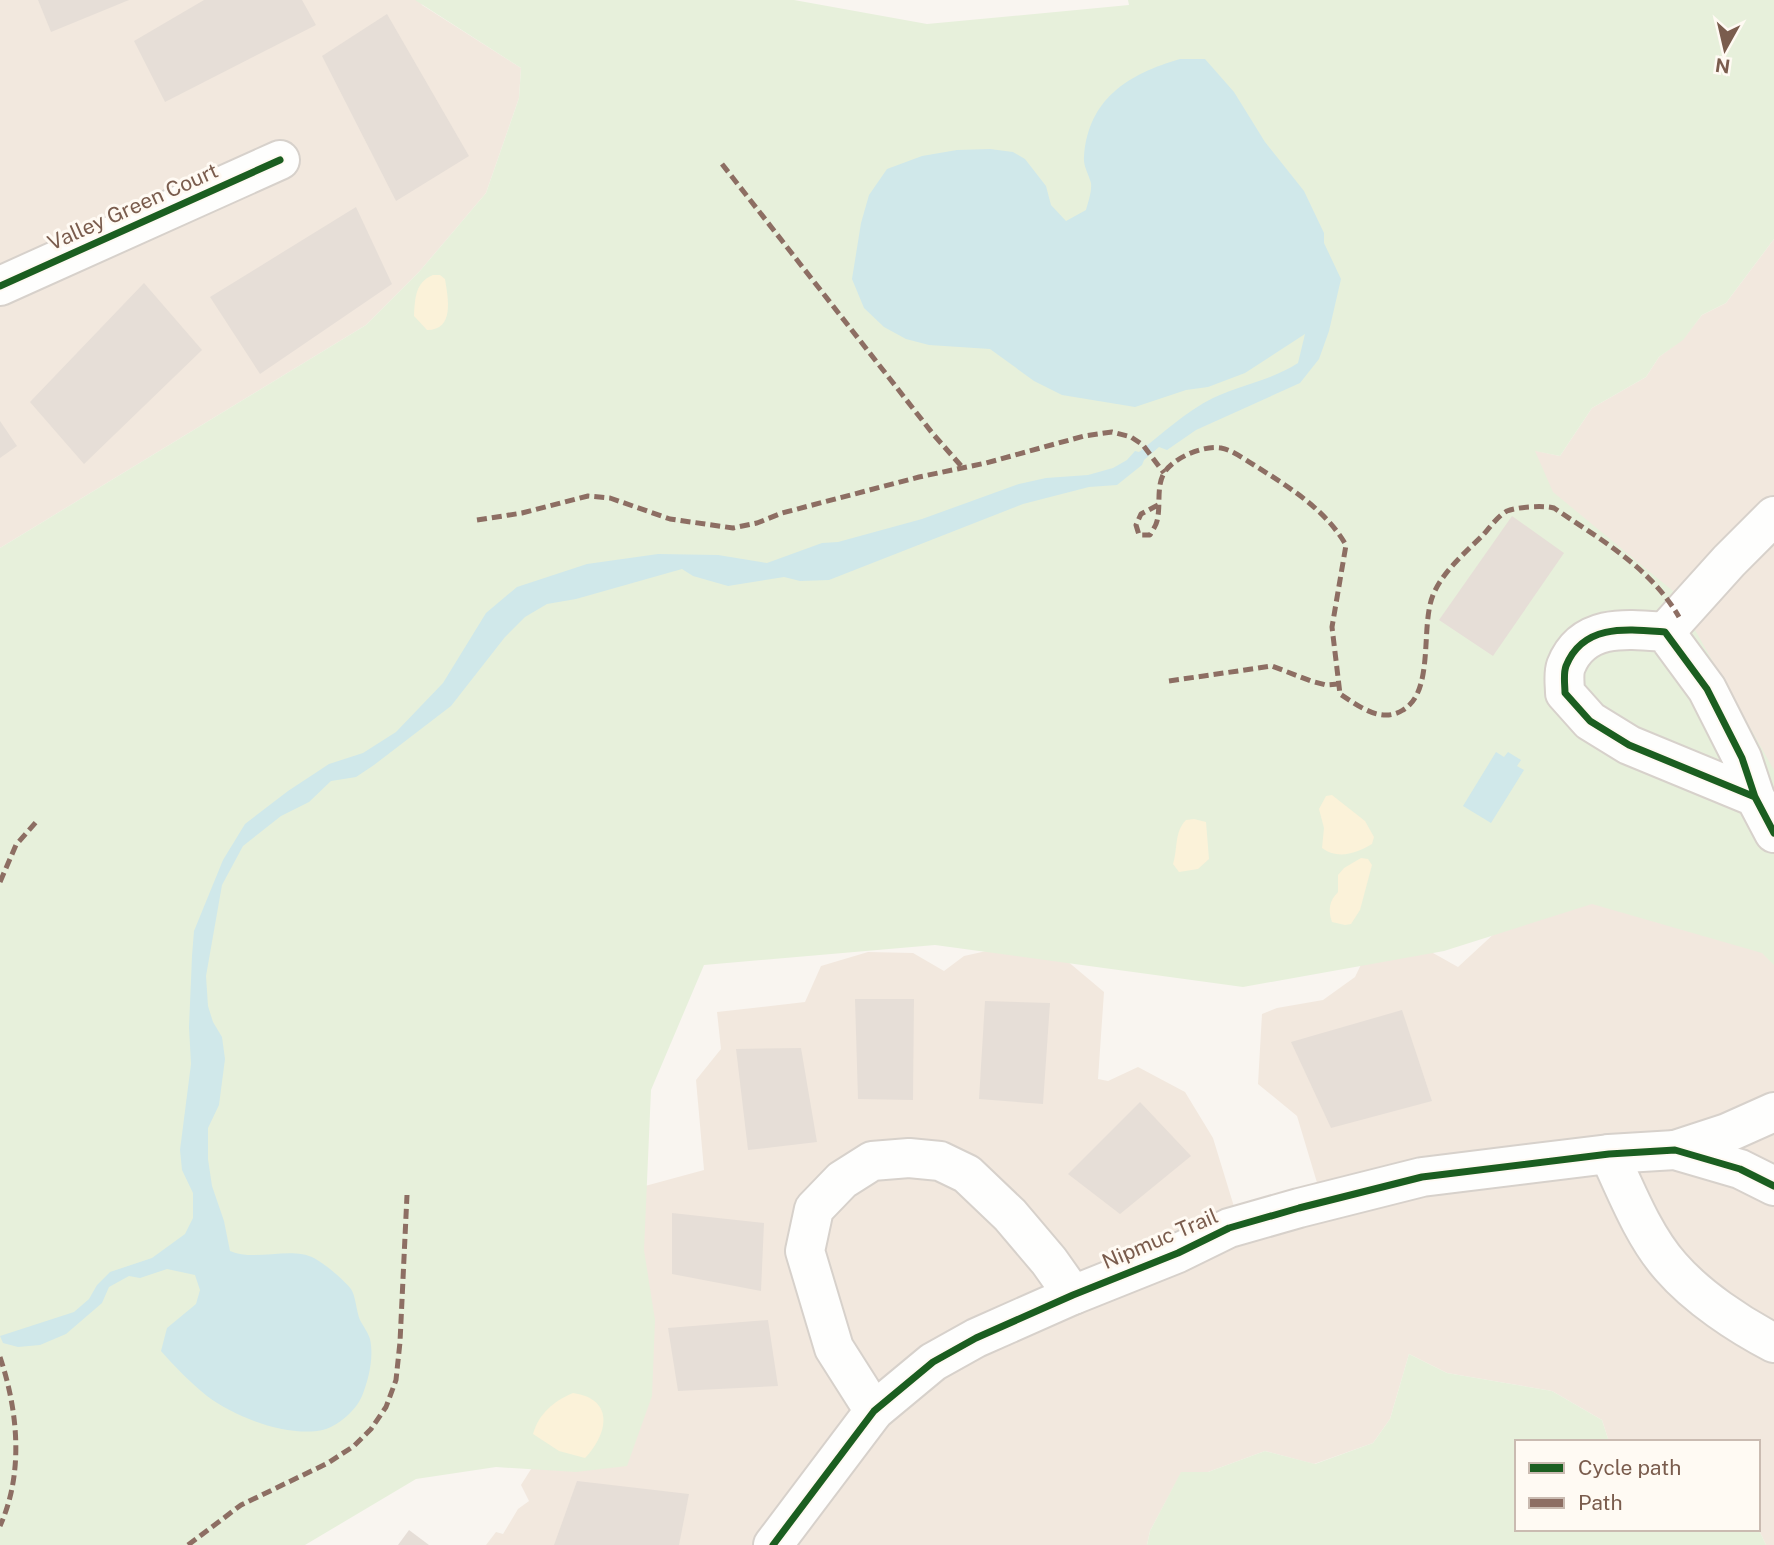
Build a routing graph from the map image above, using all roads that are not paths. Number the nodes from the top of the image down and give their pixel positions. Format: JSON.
{"nodes":[{"id":1,"x":280,"y":160,"type":"dead end"},
{"id":2,"x":0,"y":286,"type":"edge"},
{"id":3,"x":1774,"y":516,"type":"edge"},
{"id":4,"x":1665,"y":632,"type":"junction"},
{"id":5,"x":1755,"y":797,"type":"junction"},
{"id":6,"x":1774,"y":833,"type":"edge"},
{"id":7,"x":1774,"y":1112,"type":"edge"},
{"id":8,"x":1675,"y":1150,"type":"junction"},
{"id":9,"x":1609,"y":1154,"type":"junction"},
{"id":10,"x":1774,"y":1186,"type":"edge"},
{"id":11,"x":1073,"y":1294,"type":"junction"},
{"id":12,"x":1774,"y":1343,"type":"edge"},
{"id":13,"x":874,"y":1411,"type":"junction"},
{"id":14,"x":791,"y":1539,"type":"edge"}],
"edges":[{"from":1,"to":2,"type":"street","name":"Valley Green Court"},
{"from":3,"to":4,"type":"street"},
{"from":4,"to":5,"type":"street"},
{"from":4,"to":5,"type":"street"},
{"from":5,"to":6,"type":"street"},
{"from":7,"to":8,"type":"street"},
{"from":8,"to":9,"type":"street","name":"Nipmuc Trail"},
{"from":8,"to":10,"type":"street","name":"Nipmuc Trail"},
{"from":9,"to":11,"type":"street","name":"Nipmuc Trail"},
{"from":9,"to":12,"type":"street"},
{"from":11,"to":13,"type":"street","name":"Nipmuc Trail"},
{"from":11,"to":13,"type":"street"},
{"from":13,"to":14,"type":"street","name":"Nipmuc Trail"}]}
